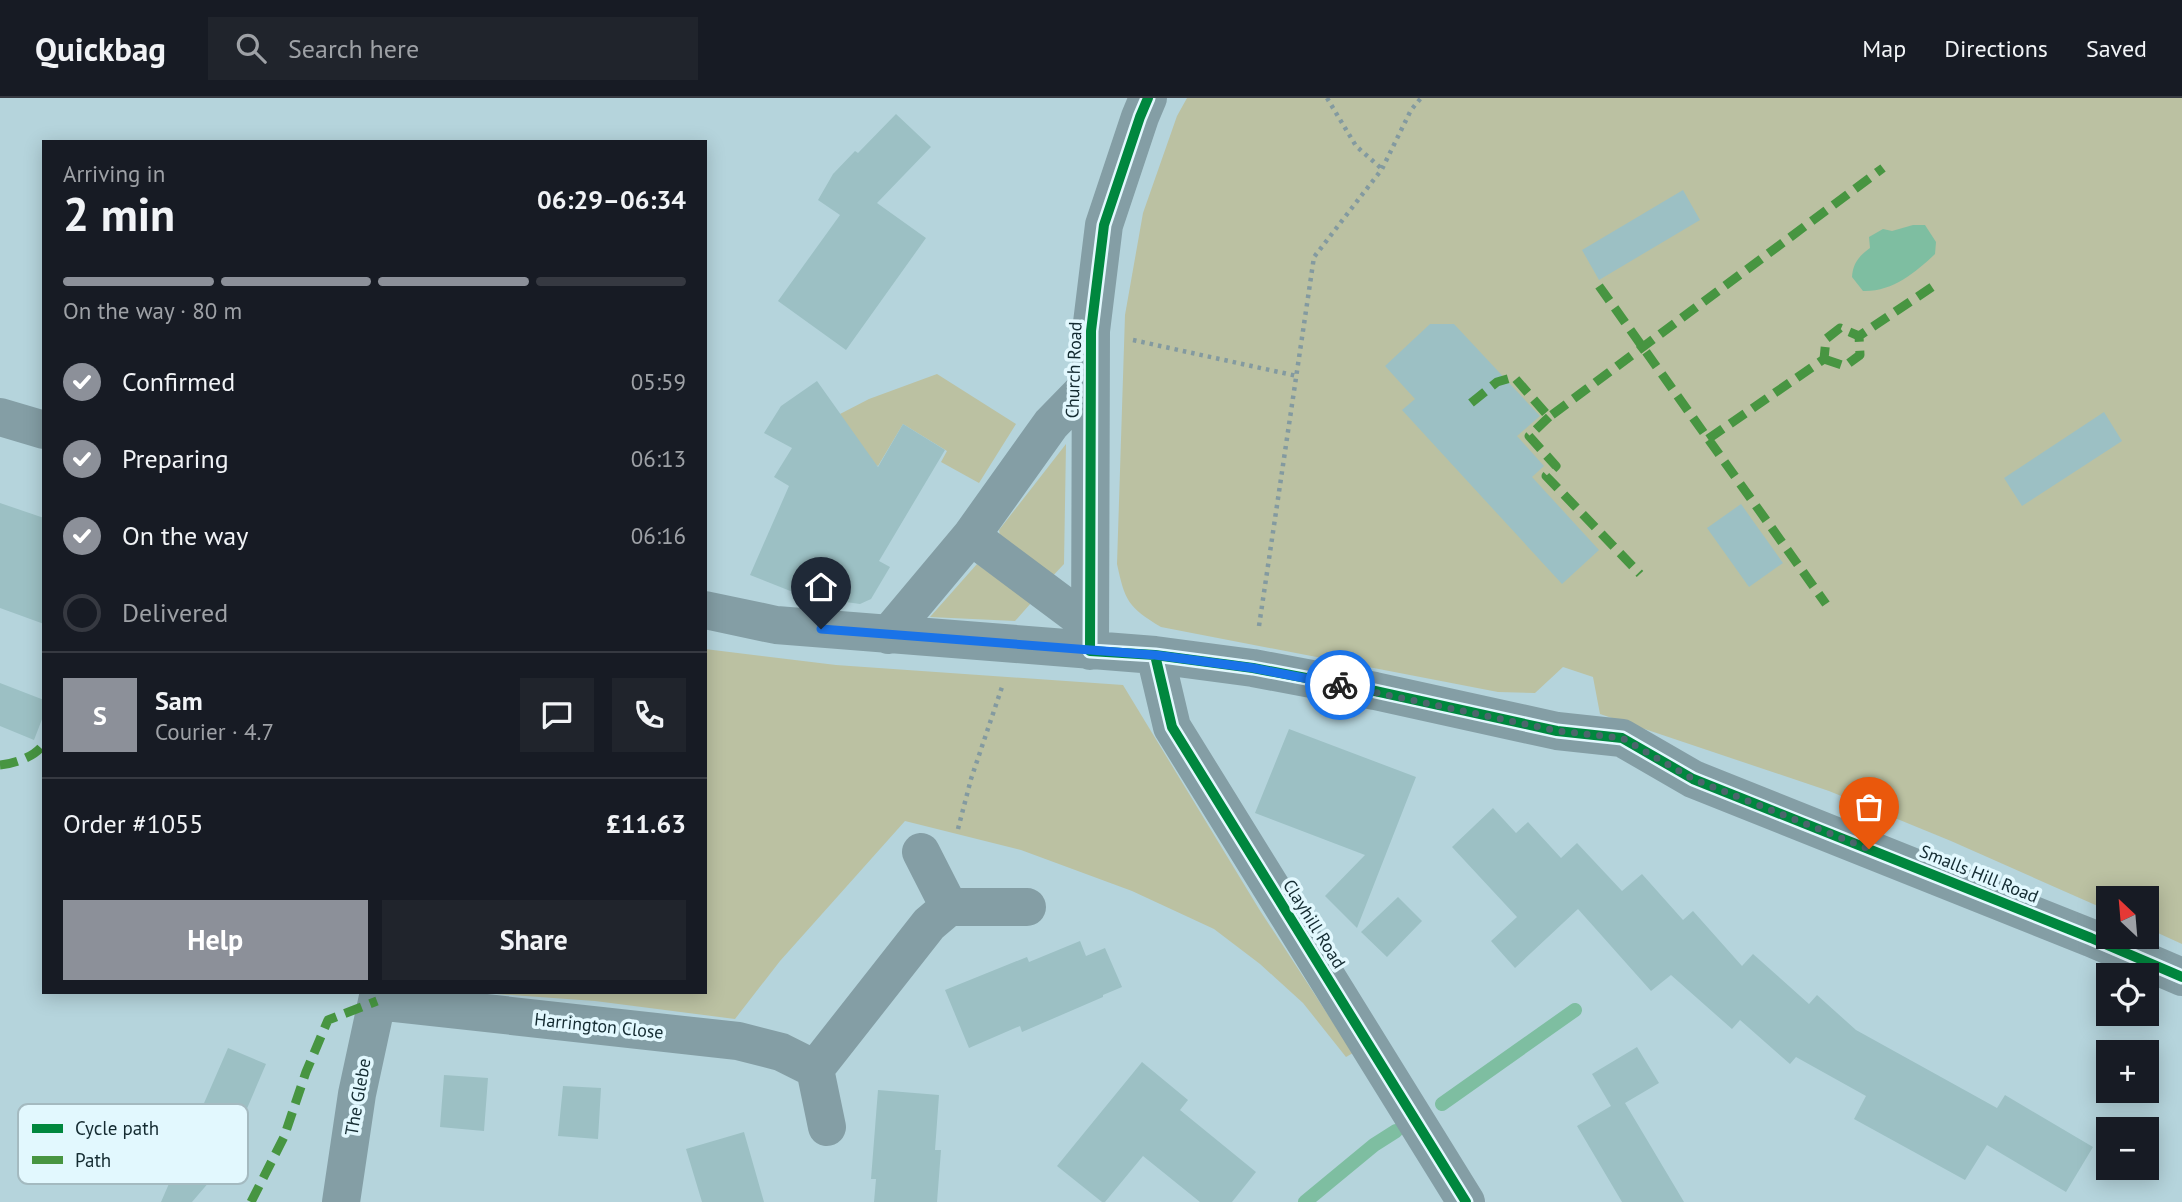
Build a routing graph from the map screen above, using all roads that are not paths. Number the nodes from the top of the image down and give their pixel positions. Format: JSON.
{"nodes":[{"id":1,"x":1148,"y":98,"type":"edge"},
{"id":2,"x":1090,"y":384,"type":"junction"},
{"id":3,"x":0,"y":417,"type":"edge"},
{"id":4,"x":42,"y":429,"type":"edge"},
{"id":5,"x":971,"y":536,"type":"junction"},
{"id":6,"x":707,"y":610,"type":"edge"},
{"id":7,"x":888,"y":635,"type":"junction"},
{"id":8,"x":1090,"y":638,"type":"junction"},
{"id":9,"x":1155,"y":655,"type":"junction"},
{"id":10,"x":921,"y":852,"type":"dead end"},
{"id":11,"x":948,"y":907,"type":"junction"},
{"id":12,"x":1027,"y":907,"type":"dead end"},
{"id":13,"x":2182,"y":977,"type":"edge"},
{"id":14,"x":378,"y":997,"type":"edge"},
{"id":15,"x":815,"y":1069,"type":"junction"},
{"id":16,"x":827,"y":1127,"type":"dead end"},
{"id":17,"x":341,"y":1202,"type":"edge"},
{"id":18,"x":1466,"y":1202,"type":"edge"}],
"edges":[{"from":1,"to":2,"type":"street","name":"Church Road"},
{"from":2,"to":5,"type":"street"},
{"from":2,"to":8,"type":"street","name":"Church Road"},
{"from":3,"to":4,"type":"street"},
{"from":5,"to":7,"type":"street"},
{"from":5,"to":8,"type":"street"},
{"from":6,"to":7,"type":"street","name":"Smalls Hill Road"},
{"from":7,"to":8,"type":"street","name":"Smalls Hill Road"},
{"from":8,"to":9,"type":"street","name":"Smalls Hill Road"},
{"from":9,"to":13,"type":"street","name":"Smalls Hill Road"},
{"from":9,"to":18,"type":"street","name":"Clayhill Road"},
{"from":10,"to":11,"type":"street"},
{"from":11,"to":12,"type":"street"},
{"from":11,"to":15,"type":"street"},
{"from":14,"to":15,"type":"street","name":"Harrington Close"},
{"from":14,"to":17,"type":"street","name":"The Glebe"},
{"from":15,"to":16,"type":"street"}]}
